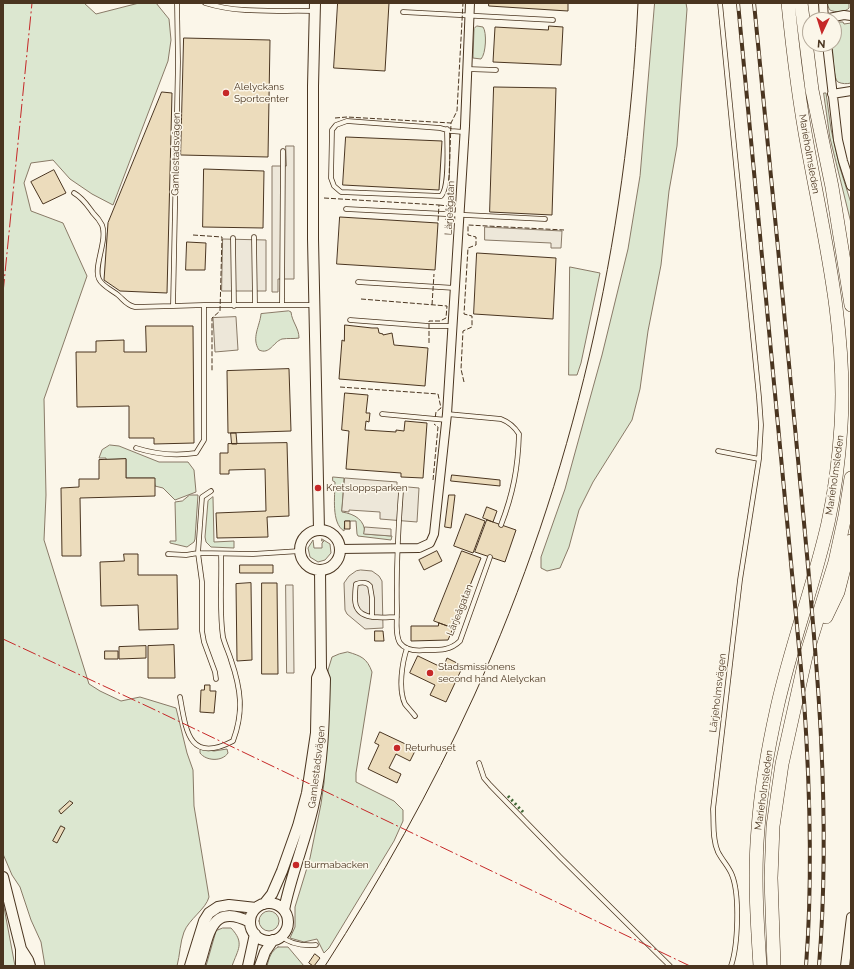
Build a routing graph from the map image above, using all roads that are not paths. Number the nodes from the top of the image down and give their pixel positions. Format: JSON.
{"nodes":[{"id":1,"x":178,"y":3,"type":"edge"},
{"id":2,"x":205,"y":3,"type":"edge"},
{"id":3,"x":470,"y":3,"type":"edge"},
{"id":4,"x":720,"y":3,"type":"edge"},
{"id":5,"x":788,"y":3,"type":"edge"},
{"id":6,"x":801,"y":3,"type":"edge"},
{"id":7,"x":219,"y":5,"type":"edge"},
{"id":8,"x":315,"y":7,"type":"edge"},
{"id":9,"x":403,"y":12,"type":"dead end"},
{"id":10,"x":469,"y":15,"type":"junction"},
{"id":11,"x":553,"y":20,"type":"dead end"},
{"id":12,"x":828,"y":52,"type":"edge"},
{"id":13,"x":467,"y":69,"type":"junction"},
{"id":14,"x":496,"y":70,"type":"dead end"},
{"id":15,"x":851,"y":91,"type":"edge"},
{"id":16,"x":832,"y":94,"type":"junction"},
{"id":17,"x":447,"y":130,"type":"junction"},
{"id":18,"x":464,"y":132,"type":"junction"},
{"id":19,"x":283,"y":151,"type":"dead end"},
{"id":20,"x":851,"y":186,"type":"edge"},
{"id":21,"x":832,"y":187,"type":"junction"},
{"id":22,"x":74,"y":193,"type":"dead end"},
{"id":23,"x":346,"y":209,"type":"dead end"},
{"id":24,"x":459,"y":216,"type":"junction"},
{"id":25,"x":545,"y":219,"type":"dead end"},
{"id":26,"x":233,"y":238,"type":"dead end"},
{"id":27,"x":254,"y":238,"type":"dead end"},
{"id":28,"x":851,"y":247,"type":"edge"},
{"id":29,"x":358,"y":282,"type":"dead end"},
{"id":30,"x":455,"y":288,"type":"junction"},
{"id":31,"x":282,"y":304,"type":"junction"},
{"id":32,"x":314,"y":304,"type":"junction"},
{"id":33,"x":204,"y":305,"type":"junction"},
{"id":34,"x":255,"y":305,"type":"junction"},
{"id":35,"x":851,"y":305,"type":"edge"},
{"id":36,"x":173,"y":306,"type":"junction"},
{"id":37,"x":234,"y":306,"type":"junction"},
{"id":38,"x":350,"y":320,"type":"dead end"},
{"id":39,"x":453,"y":326,"type":"junction"},
{"id":40,"x":382,"y":414,"type":"dead end"},
{"id":41,"x":447,"y":417,"type":"junction"},
{"id":42,"x":136,"y":448,"type":"dead end"},
{"id":43,"x":718,"y":451,"type":"dead end"},
{"id":44,"x":759,"y":459,"type":"junction"},
{"id":45,"x":851,"y":478,"type":"edge"},
{"id":46,"x":211,"y":491,"type":"dead end"},
{"id":47,"x":401,"y":491,"type":"dead end"},
{"id":48,"x":501,"y":525,"type":"dead end"},
{"id":49,"x":319,"y":530,"type":"junction"},
{"id":50,"x":851,"y":541,"type":"edge"},
{"id":51,"x":340,"y":549,"type":"junction"},
{"id":52,"x":396,"y":549,"type":"junction"},
{"id":53,"x":300,"y":551,"type":"junction"},
{"id":54,"x":198,"y":553,"type":"junction"},
{"id":55,"x":168,"y":554,"type":"dead end"},
{"id":56,"x":221,"y":554,"type":"junction"},
{"id":57,"x":490,"y":557,"type":"dead end"},
{"id":58,"x":320,"y":570,"type":"junction"},
{"id":59,"x":372,"y":617,"type":"junction"},
{"id":60,"x":397,"y":617,"type":"junction"},
{"id":61,"x":407,"y":648,"type":"junction"},
{"id":62,"x":806,"y":656,"type":"junction"},
{"id":63,"x":321,"y":669,"type":"junction"},
{"id":64,"x":216,"y":679,"type":"dead end"},
{"id":65,"x":180,"y":697,"type":"dead end"},
{"id":66,"x":415,"y":716,"type":"dead end"},
{"id":67,"x":479,"y":763,"type":"dead end"},
{"id":68,"x":3,"y":877,"type":"edge"},
{"id":69,"x":260,"y":906,"type":"junction"},
{"id":70,"x":284,"y":910,"type":"junction"},
{"id":71,"x":851,"y":917,"type":"edge"},
{"id":72,"x":250,"y":922,"type":"junction"},
{"id":73,"x":255,"y":934,"type":"junction"},
{"id":74,"x":277,"y":938,"type":"junction"},
{"id":75,"x":316,"y":946,"type":"dead end"},
{"id":76,"x":21,"y":949,"type":"junction"},
{"id":77,"x":21,"y":966,"type":"edge"},
{"id":78,"x":30,"y":966,"type":"edge"},
{"id":79,"x":190,"y":966,"type":"edge"},
{"id":80,"x":199,"y":966,"type":"edge"},
{"id":81,"x":248,"y":966,"type":"edge"},
{"id":82,"x":260,"y":966,"type":"edge"},
{"id":83,"x":670,"y":966,"type":"edge"},
{"id":84,"x":731,"y":966,"type":"edge"},
{"id":85,"x":760,"y":966,"type":"edge"},
{"id":86,"x":774,"y":966,"type":"edge"},
{"id":87,"x":845,"y":966,"type":"edge"}],
"edges":[{"from":1,"to":36,"type":"lane","name":"Gamlestadsvägen"},
{"from":2,"to":7,"type":"lane"},
{"from":3,"to":10,"type":"street","name":"Lärjeågatan"},
{"from":4,"to":44,"type":"lane","name":"Lärjeholmsvägen"},
{"from":5,"to":85,"type":"highway","name":"Marieholmsleden"},
{"from":6,"to":21,"type":"highway","name":"Marieholmsleden"},
{"from":7,"to":8,"type":"lane"},
{"from":8,"to":32,"type":"street"},
{"from":9,"to":10,"type":"lane"},
{"from":10,"to":11,"type":"lane"},
{"from":10,"to":13,"type":"street","name":"Lärjeågatan"},
{"from":12,"to":16,"type":"street"},
{"from":13,"to":14,"type":"lane"},
{"from":13,"to":18,"type":"street","name":"Lärjeågatan"},
{"from":15,"to":16,"type":"street"},
{"from":16,"to":20,"type":"street"},
{"from":17,"to":17,"type":"lane"},
{"from":17,"to":18,"type":"lane"},
{"from":18,"to":24,"type":"street","name":"Lärjeågatan"},
{"from":19,"to":31,"type":"lane"},
{"from":21,"to":28,"type":"highway"},
{"from":21,"to":35,"type":"highway","name":"Marieholmsleden"},
{"from":22,"to":36,"type":"lane"},
{"from":23,"to":24,"type":"lane"},
{"from":24,"to":25,"type":"lane"},
{"from":24,"to":30,"type":"street","name":"Lärjeågatan"},
{"from":26,"to":37,"type":"lane"},
{"from":27,"to":34,"type":"lane"},
{"from":29,"to":30,"type":"lane"},
{"from":30,"to":39,"type":"street","name":"Lärjeågatan"},
{"from":31,"to":32,"type":"lane"},
{"from":31,"to":34,"type":"lane"},
{"from":32,"to":49,"type":"street"},
{"from":33,"to":36,"type":"lane"},
{"from":33,"to":37,"type":"lane"},
{"from":33,"to":42,"type":"lane"},
{"from":34,"to":37,"type":"lane"},
{"from":38,"to":39,"type":"lane"},
{"from":39,"to":41,"type":"street","name":"Lärjeågatan"},
{"from":40,"to":41,"type":"lane"},
{"from":41,"to":48,"type":"lane"},
{"from":41,"to":52,"type":"street","name":"Lärjeågatan"},
{"from":43,"to":44,"type":"lane"},
{"from":44,"to":84,"type":"lane","name":"Lärjeholmsvägen"},
{"from":45,"to":62,"type":"highway","name":"Marieholmsleden"},
{"from":46,"to":54,"type":"lane"},
{"from":47,"to":52,"type":"lane"},
{"from":49,"to":51,"type":"street"},
{"from":49,"to":53,"type":"street"},
{"from":50,"to":62,"type":"highway"},
{"from":51,"to":52,"type":"street","name":"Lärjeågatan"},
{"from":51,"to":58,"type":"street"},
{"from":52,"to":60,"type":"lane"},
{"from":53,"to":56,"type":"lane"},
{"from":53,"to":58,"type":"street"},
{"from":54,"to":55,"type":"lane"},
{"from":54,"to":56,"type":"lane"},
{"from":54,"to":64,"type":"lane"},
{"from":56,"to":65,"type":"lane"},
{"from":57,"to":61,"type":"lane","name":"Lärjeågatan"},
{"from":58,"to":63,"type":"street","name":"Gamlestadsvägen"},
{"from":59,"to":59,"type":"lane"},
{"from":59,"to":60,"type":"lane"},
{"from":60,"to":61,"type":"lane"},
{"from":61,"to":66,"type":"lane"},
{"from":62,"to":86,"type":"highway","name":"Marieholmsleden"},
{"from":63,"to":69,"type":"street","name":"Gamlestadsvägen"},
{"from":63,"to":70,"type":"street","name":"Gamlestadsvägen"},
{"from":67,"to":83,"type":"lane"},
{"from":68,"to":76,"type":"street"},
{"from":69,"to":70,"type":"street"},
{"from":69,"to":72,"type":"street","name":"Gamlestadsvägen"},
{"from":69,"to":79,"type":"street"},
{"from":70,"to":74,"type":"street","name":"Gamlestadsvägen"},
{"from":71,"to":87,"type":"street"},
{"from":72,"to":73,"type":"street"},
{"from":72,"to":80,"type":"street"},
{"from":73,"to":74,"type":"street"},
{"from":73,"to":81,"type":"street"},
{"from":74,"to":75,"type":"lane"},
{"from":74,"to":82,"type":"street","name":"Gamlestadsvägen"},
{"from":76,"to":77,"type":"street"},
{"from":76,"to":78,"type":"street"}]}
